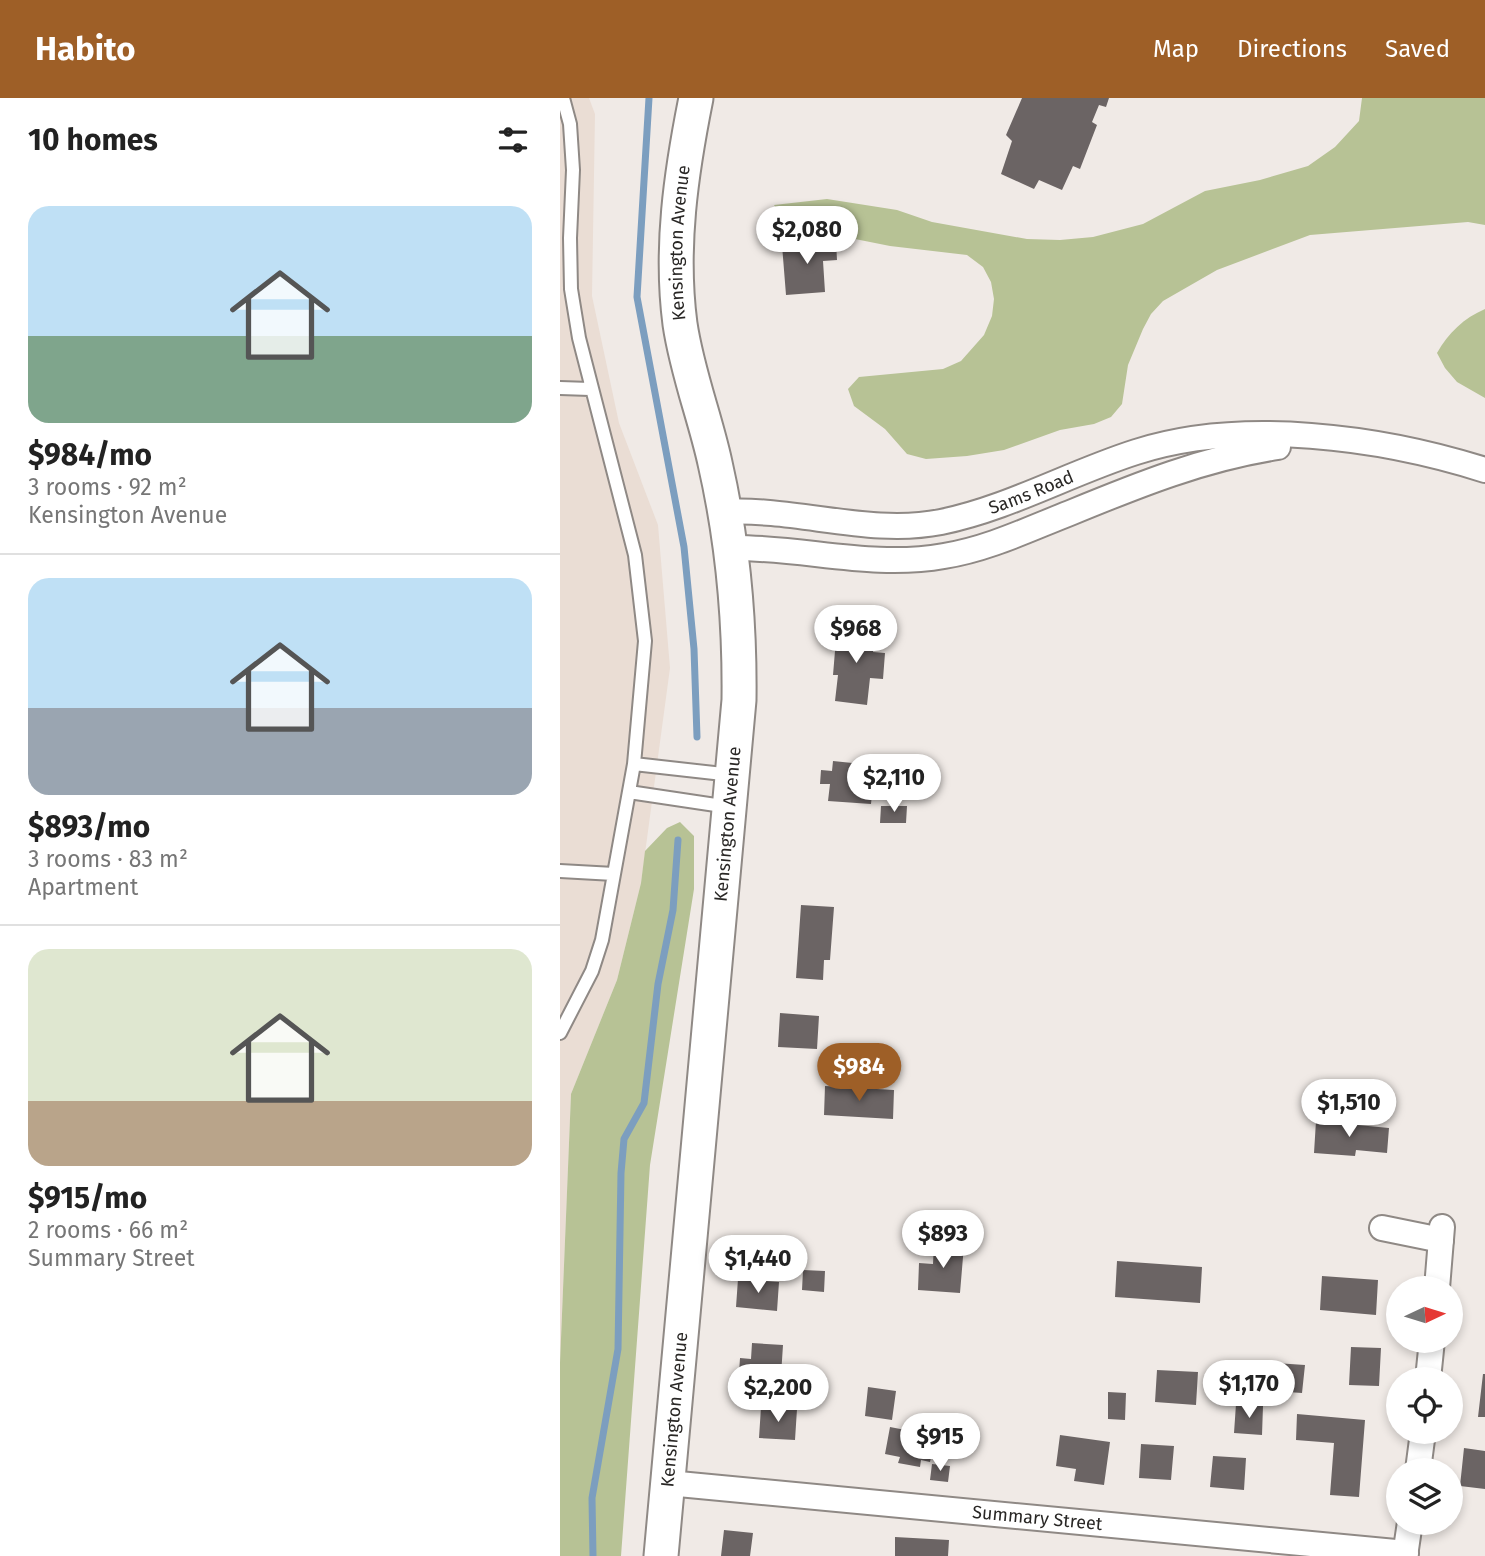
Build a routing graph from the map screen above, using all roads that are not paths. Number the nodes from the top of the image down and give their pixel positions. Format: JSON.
{"nodes":[{"id":1,"x":563,"y":98,"type":"edge"},
{"id":2,"x":696,"y":98,"type":"edge"},
{"id":3,"x":560,"y":388,"type":"edge"},
{"id":4,"x":590,"y":389,"type":"junction"},
{"id":5,"x":1333,"y":438,"type":"junction"},
{"id":6,"x":1485,"y":470,"type":"edge"},
{"id":7,"x":725,"y":512,"type":"junction"},
{"id":8,"x":731,"y":548,"type":"junction"},
{"id":9,"x":634,"y":764,"type":"junction"},
{"id":10,"x":731,"y":791,"type":"junction"},
{"id":11,"x":629,"y":792,"type":"junction"},
{"id":12,"x":560,"y":871,"type":"edge"},
{"id":13,"x":614,"y":874,"type":"junction"},
{"id":14,"x":560,"y":1032,"type":"edge"},
{"id":15,"x":1382,"y":1228,"type":"dead end"},
{"id":16,"x":1438,"y":1276,"type":"edge"},
{"id":17,"x":668,"y":1483,"type":"junction"},
{"id":18,"x":1408,"y":1535,"type":"edge"},
{"id":19,"x":1406,"y":1554,"type":"edge"},
{"id":20,"x":661,"y":1556,"type":"edge"}],
"edges":[{"from":1,"to":4,"type":"lane"},
{"from":2,"to":7,"type":"main road","name":"Kensington Avenue"},
{"from":3,"to":4,"type":"lane"},
{"from":4,"to":9,"type":"lane"},
{"from":5,"to":6,"type":"street","name":"Sams Road"},
{"from":5,"to":7,"type":"street","name":"Sams Road"},
{"from":5,"to":8,"type":"street","name":"Sams Road"},
{"from":7,"to":8,"type":"main road","name":"Kensington Avenue"},
{"from":8,"to":10,"type":"main road","name":"Kensington Avenue"},
{"from":9,"to":10,"type":"lane"},
{"from":9,"to":11,"type":"lane"},
{"from":10,"to":11,"type":"lane"},
{"from":10,"to":17,"type":"main road","name":"Kensington Avenue"},
{"from":11,"to":13,"type":"lane"},
{"from":12,"to":13,"type":"lane"},
{"from":13,"to":14,"type":"lane"},
{"from":15,"to":16,"type":"street"},
{"from":17,"to":19,"type":"street","name":"Summary Street"},
{"from":17,"to":20,"type":"main road","name":"Kensington Avenue"},
{"from":18,"to":19,"type":"street"}]}
